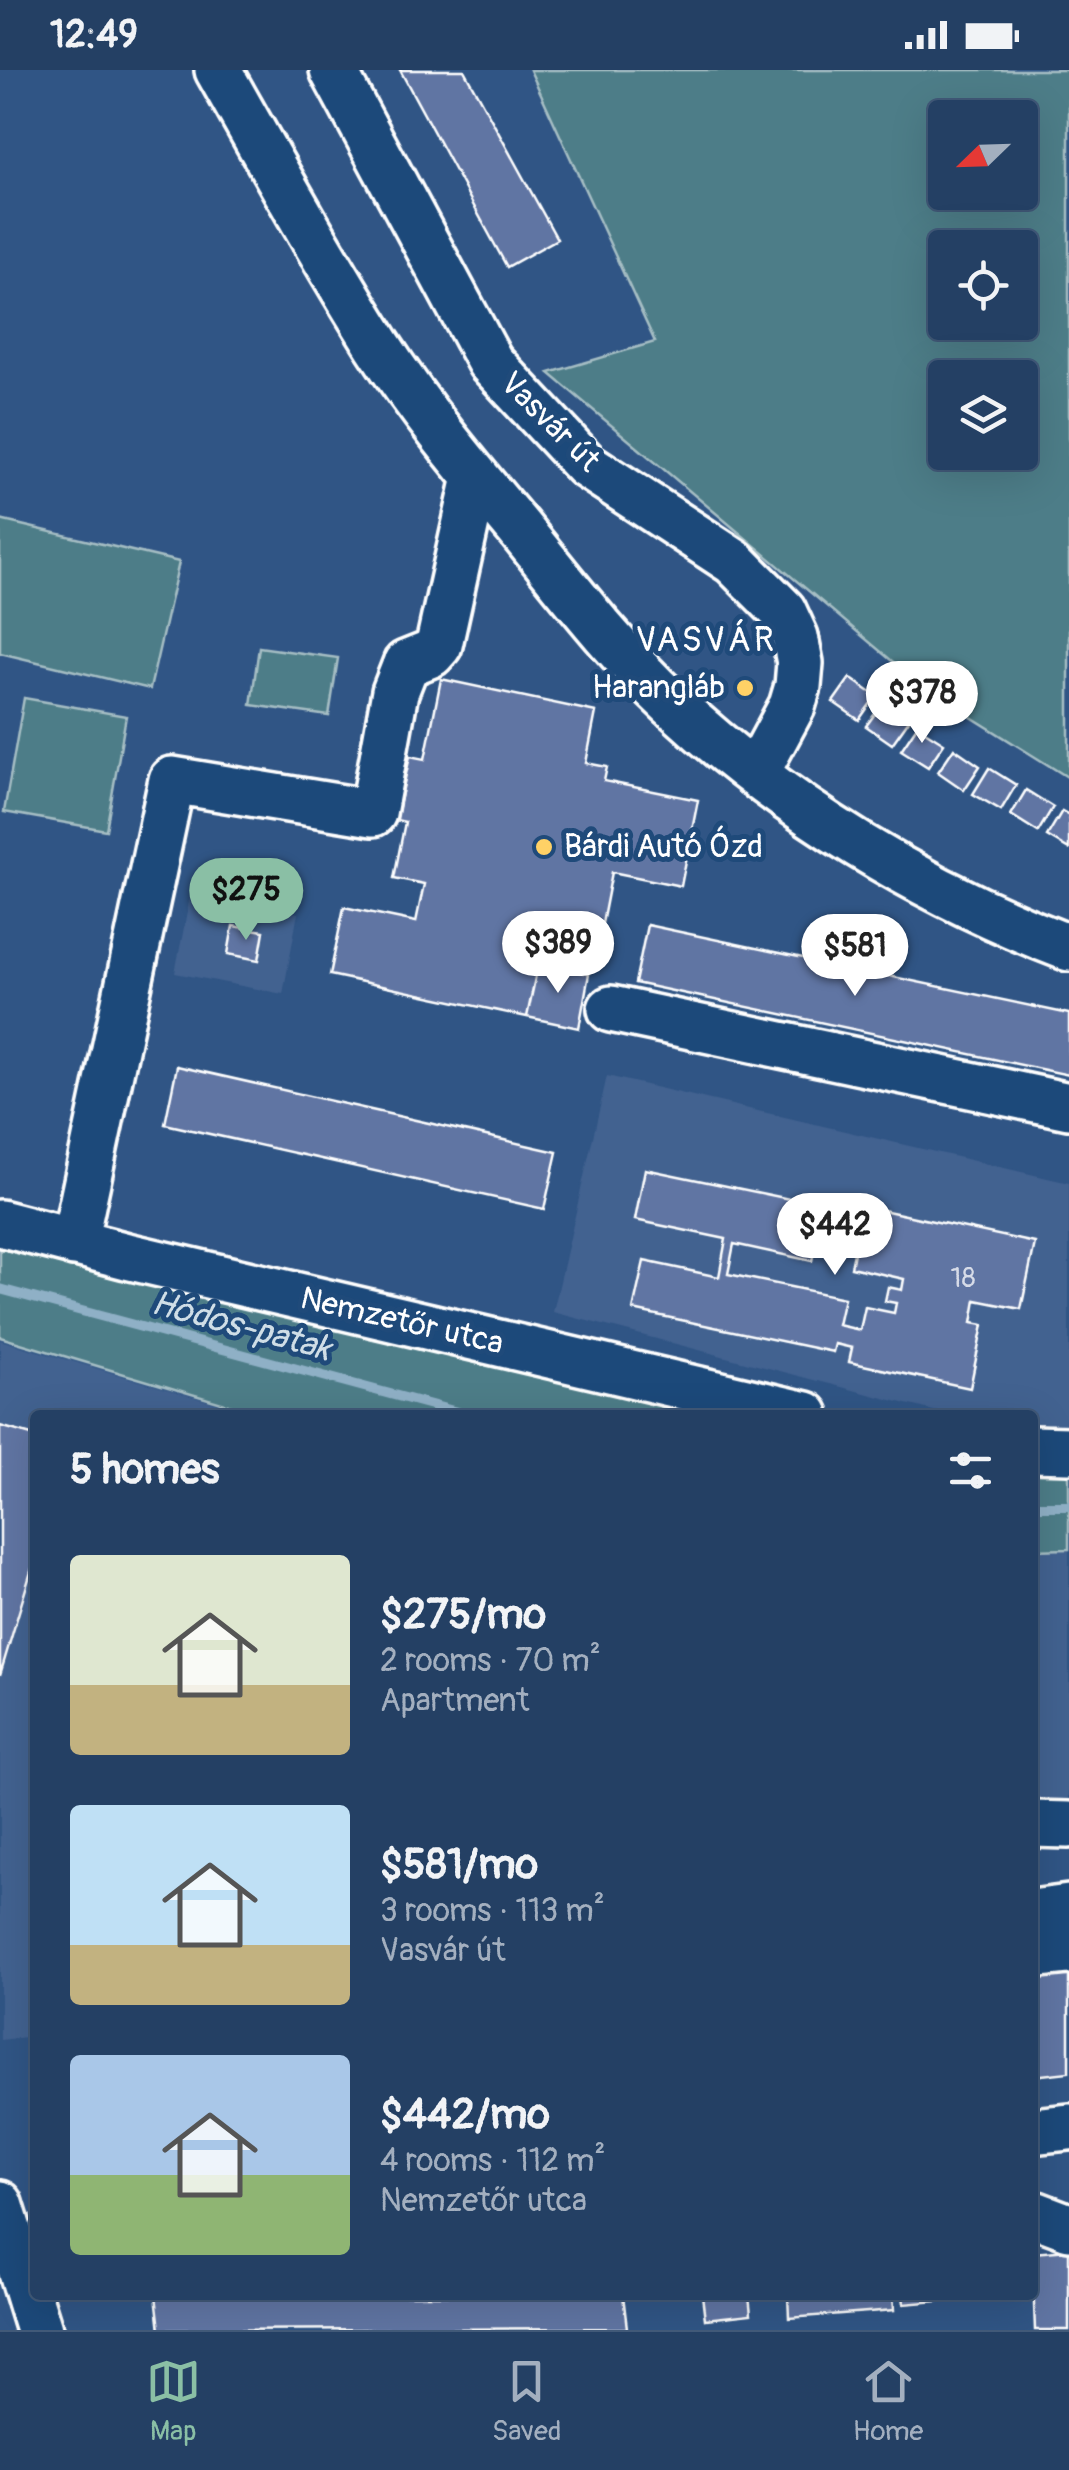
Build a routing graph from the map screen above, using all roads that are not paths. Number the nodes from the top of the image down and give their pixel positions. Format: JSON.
{"nodes":[{"id":1,"x":218,"y":70,"type":"edge"},
{"id":2,"x":333,"y":70,"type":"edge"},
{"id":3,"x":476,"y":477,"type":"junction"},
{"id":4,"x":756,"y":773,"type":"junction"},
{"id":5,"x":1068,"y":945,"type":"edge"},
{"id":6,"x":611,"y":1009,"type":"dead end"},
{"id":7,"x":1069,"y":1106,"type":"edge"},
{"id":8,"x":0,"y":1223,"type":"edge"},
{"id":9,"x":74,"y":1243,"type":"junction"},
{"id":10,"x":785,"y":1410,"type":"edge"},
{"id":11,"x":1038,"y":1449,"type":"edge"},
{"id":12,"x":1069,"y":1450,"type":"edge"},
{"id":13,"x":1038,"y":1824,"type":"edge"},
{"id":14,"x":1069,"y":1825,"type":"edge"},
{"id":15,"x":1069,"y":1908,"type":"edge"},
{"id":16,"x":1038,"y":1912,"type":"edge"},
{"id":17,"x":1069,"y":1951,"type":"edge"},
{"id":18,"x":1038,"y":1954,"type":"edge"},
{"id":19,"x":1069,"y":2097,"type":"edge"},
{"id":20,"x":1038,"y":2100,"type":"edge"},
{"id":21,"x":1069,"y":2127,"type":"edge"},
{"id":22,"x":1038,"y":2130,"type":"edge"},
{"id":23,"x":0,"y":2204,"type":"edge"},
{"id":24,"x":1038,"y":2215,"type":"edge"},
{"id":25,"x":1069,"y":2227,"type":"edge"},
{"id":26,"x":39,"y":2330,"type":"edge"}],
"edges":[{"from":1,"to":3,"type":"street"},
{"from":2,"to":4,"type":"street","name":"Vasvár út"},
{"from":3,"to":4,"type":"street"},
{"from":3,"to":9,"type":"street"},
{"from":4,"to":5,"type":"street"},
{"from":6,"to":7,"type":"street"},
{"from":8,"to":9,"type":"street","name":"Nemzetőr utca"},
{"from":9,"to":10,"type":"street","name":"Nemzetőr utca"},
{"from":11,"to":12,"type":"street"},
{"from":13,"to":14,"type":"street"},
{"from":15,"to":16,"type":"street"},
{"from":17,"to":18,"type":"street"},
{"from":19,"to":20,"type":"street"},
{"from":21,"to":22,"type":"street"},
{"from":23,"to":26,"type":"street"},
{"from":24,"to":25,"type":"street"}]}
